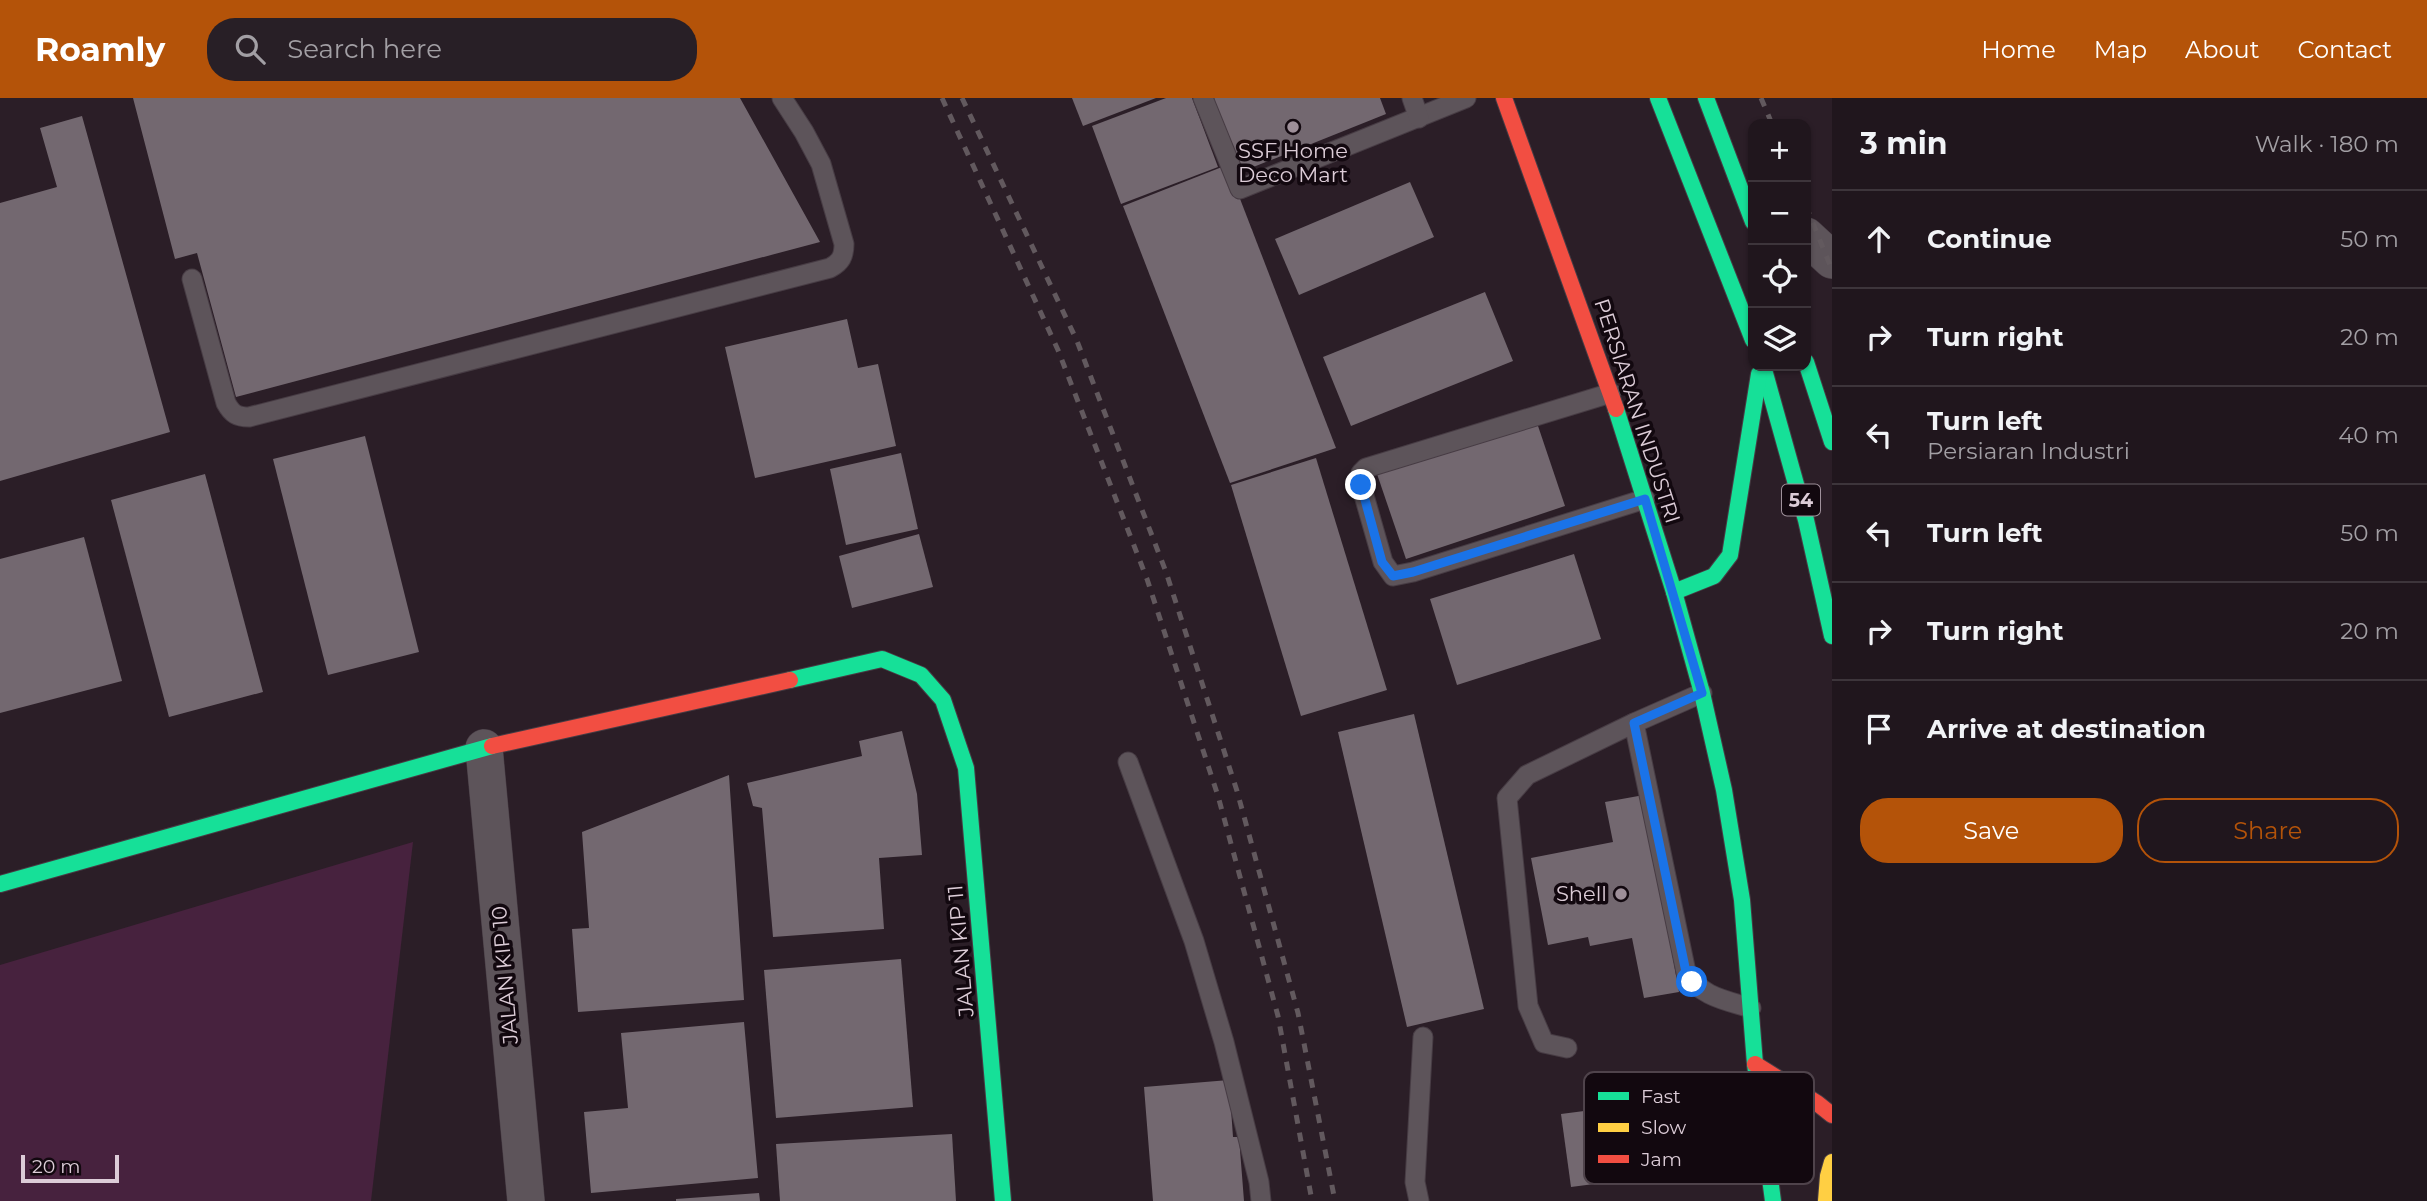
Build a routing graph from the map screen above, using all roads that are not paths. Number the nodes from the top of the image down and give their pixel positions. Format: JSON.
{"nodes":[{"id":1,"x":782,"y":98,"type":"edge"},
{"id":2,"x":1203,"y":98,"type":"edge"},
{"id":3,"x":1412,"y":98,"type":"edge"},
{"id":4,"x":1466,"y":98,"type":"edge"},
{"id":5,"x":1504,"y":98,"type":"edge"},
{"id":6,"x":1658,"y":98,"type":"edge"},
{"id":7,"x":1706,"y":98,"type":"edge"},
{"id":8,"x":1419,"y":118,"type":"junction"},
{"id":9,"x":1744,"y":181,"type":"edge"},
{"id":10,"x":1748,"y":199,"type":"edge"},
{"id":11,"x":1811,"y":241,"type":"edge"},
{"id":12,"x":1832,"y":260,"type":"edge"},
{"id":13,"x":192,"y":279,"type":"dead end"},
{"id":14,"x":1748,"y":327,"type":"edge"},
{"id":15,"x":1761,"y":371,"type":"edge"},
{"id":16,"x":1763,"y":371,"type":"edge"},
{"id":17,"x":1809,"y":371,"type":"edge"},
{"id":18,"x":1611,"y":393,"type":"junction"},
{"id":19,"x":1832,"y":442,"type":"edge"},
{"id":20,"x":1645,"y":499,"type":"junction"},
{"id":21,"x":1674,"y":592,"type":"junction"},
{"id":22,"x":1832,"y":636,"type":"edge"},
{"id":23,"x":1702,"y":693,"type":"junction"},
{"id":24,"x":1634,"y":723,"type":"junction"},
{"id":25,"x":484,"y":748,"type":"junction"},
{"id":26,"x":1128,"y":762,"type":"dead end"},
{"id":27,"x":0,"y":884,"type":"edge"},
{"id":28,"x":1751,"y":1008,"type":"junction"},
{"id":29,"x":1423,"y":1037,"type":"dead end"},
{"id":30,"x":1567,"y":1048,"type":"dead end"},
{"id":31,"x":1755,"y":1064,"type":"junction"},
{"id":32,"x":1756,"y":1072,"type":"edge"},
{"id":33,"x":1768,"y":1072,"type":"edge"},
{"id":34,"x":1814,"y":1100,"type":"edge"},
{"id":35,"x":1832,"y":1115,"type":"edge"},
{"id":36,"x":1832,"y":1163,"type":"edge"},
{"id":37,"x":526,"y":1201,"type":"edge"},
{"id":38,"x":1003,"y":1201,"type":"edge"},
{"id":39,"x":1261,"y":1201,"type":"edge"},
{"id":40,"x":1419,"y":1201,"type":"edge"},
{"id":41,"x":1826,"y":1201,"type":"edge"}],
"edges":[{"from":1,"to":13,"type":"lane"},
{"from":2,"to":8,"type":"lane"},
{"from":3,"to":8,"type":"lane"},
{"from":4,"to":8,"type":"lane"},
{"from":5,"to":18,"type":"main road","name":"PERSIARAN INDUSTRI"},
{"from":6,"to":14,"type":"main road"},
{"from":7,"to":9,"type":"main road"},
{"from":9,"to":10,"type":"main road"},
{"from":11,"to":12,"type":"street"},
{"from":15,"to":21,"type":"main road"},
{"from":16,"to":22,"type":"main road","number":"54"},
{"from":17,"to":19,"type":"main road"},
{"from":18,"to":20,"type":"main road","name":"PERSIARAN INDUSTRI"},
{"from":18,"to":20,"type":"lane"},
{"from":20,"to":21,"type":"main road","name":"PERSIARAN INDUSTRI"},
{"from":21,"to":23,"type":"main road","name":"PERSIARAN INDUSTRI"},
{"from":23,"to":24,"type":"lane"},
{"from":23,"to":28,"type":"main road","name":"PERSIARAN INDUSTRI"},
{"from":24,"to":28,"type":"lane"},
{"from":24,"to":30,"type":"lane"},
{"from":25,"to":27,"type":"main road"},
{"from":25,"to":37,"type":"street","name":"JALAN KIP 10"},
{"from":25,"to":38,"type":"main road","name":"JALAN KIP 11"},
{"from":26,"to":39,"type":"lane"},
{"from":28,"to":31,"type":"main road","name":"PERSIARAN INDUSTRI"},
{"from":29,"to":40,"type":"lane"},
{"from":31,"to":32,"type":"main road","name":"PERSIARAN INDUSTRI"},
{"from":31,"to":33,"type":"main road"},
{"from":34,"to":35,"type":"main road"},
{"from":36,"to":41,"type":"main road"}]}
